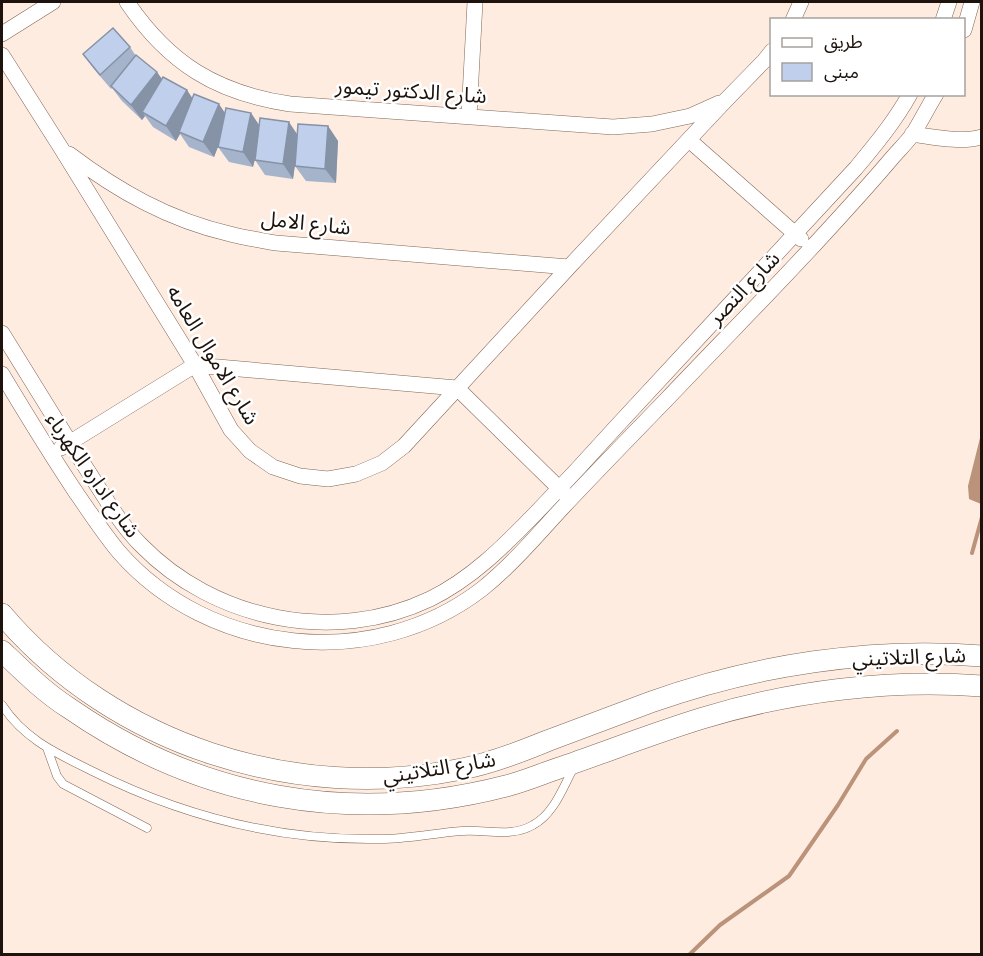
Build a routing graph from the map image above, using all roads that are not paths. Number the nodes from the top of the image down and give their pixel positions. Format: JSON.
{"nodes":[{"id":1,"x":53,"y":2,"type":"edge"},
{"id":2,"x":127,"y":2,"type":"edge"},
{"id":3,"x":475,"y":2,"type":"edge"},
{"id":4,"x":801,"y":2,"type":"edge"},
{"id":5,"x":949,"y":2,"type":"edge"},
{"id":6,"x":972,"y":2,"type":"edge"},
{"id":7,"x":794,"y":18,"type":"edge"},
{"id":8,"x":944,"y":18,"type":"edge"},
{"id":9,"x":965,"y":24,"type":"edge"},
{"id":10,"x":2,"y":34,"type":"edge"},
{"id":11,"x":770,"y":53,"type":"edge"},
{"id":12,"x":2,"y":55,"type":"edge"},
{"id":13,"x":909,"y":96,"type":"edge"},
{"id":14,"x":935,"y":96,"type":"edge"},
{"id":15,"x":725,"y":101,"type":"junction"},
{"id":16,"x":469,"y":116,"type":"junction"},
{"id":17,"x":912,"y":134,"type":"junction"},
{"id":18,"x":981,"y":137,"type":"edge"},
{"id":19,"x":689,"y":140,"type":"junction"},
{"id":20,"x":61,"y":148,"type":"junction"},
{"id":21,"x":794,"y":234,"type":"junction"},
{"id":22,"x":814,"y":245,"type":"junction"},
{"id":23,"x":569,"y":267,"type":"junction"},
{"id":24,"x":2,"y":333,"type":"edge"},
{"id":25,"x":195,"y":365,"type":"junction"},
{"id":26,"x":2,"y":374,"type":"edge"},
{"id":27,"x":457,"y":388,"type":"junction"},
{"id":28,"x":70,"y":443,"type":"junction"},
{"id":29,"x":51,"y":454,"type":"junction"},
{"id":30,"x":565,"y":494,"type":"junction"},
{"id":31,"x":2,"y":614,"type":"edge"},
{"id":32,"x":2,"y":651,"type":"edge"},
{"id":33,"x":981,"y":656,"type":"edge"},
{"id":34,"x":981,"y":686,"type":"edge"},
{"id":35,"x":2,"y":705,"type":"edge"},
{"id":36,"x":47,"y":748,"type":"junction"},
{"id":37,"x":576,"y":762,"type":"junction"},
{"id":38,"x":147,"y":828,"type":"dead end"}],
"edges":[{"from":1,"to":10,"type":"street"},
{"from":2,"to":16,"type":"street","name":"شارع الدكتور تيمور"},
{"from":3,"to":16,"type":"street"},
{"from":4,"to":7,"type":"street"},
{"from":5,"to":8,"type":"street"},
{"from":6,"to":9,"type":"street"},
{"from":11,"to":15,"type":"street","name":"شارع الاموال العامه"},
{"from":12,"to":20,"type":"street","name":"شارع الاموال العامه"},
{"from":13,"to":21,"type":"street","name":"شارع النصر"},
{"from":14,"to":17,"type":"street","name":"شارع النصر"},
{"from":15,"to":16,"type":"street","name":"شارع الدكتور تيمور"},
{"from":15,"to":19,"type":"street","name":"شارع الاموال العامه"},
{"from":17,"to":18,"type":"street"},
{"from":17,"to":22,"type":"street","name":"شارع النصر"},
{"from":19,"to":21,"type":"street"},
{"from":19,"to":23,"type":"street","name":"شارع الاموال العامه"},
{"from":20,"to":23,"type":"street","name":"شارع الامل"},
{"from":20,"to":25,"type":"street","name":"شارع الاموال العامه"},
{"from":21,"to":22,"type":"street"},
{"from":21,"to":30,"type":"street","name":"شارع النصر"},
{"from":22,"to":30,"type":"street","name":"شارع النصر"},
{"from":23,"to":27,"type":"street","name":"شارع الاموال العامه"},
{"from":24,"to":28,"type":"street","name":"شارع اداره الكهرباء"},
{"from":25,"to":27,"type":"street"},
{"from":25,"to":27,"type":"street","name":"شارع الاموال العامه"},
{"from":25,"to":28,"type":"street"},
{"from":26,"to":29,"type":"street","name":"شارع اداره الكهرباء"},
{"from":27,"to":30,"type":"street"},
{"from":28,"to":29,"type":"street"},
{"from":28,"to":30,"type":"street","name":"شارع اداره الكهرباء"},
{"from":29,"to":30,"type":"street","name":"شارع اداره الكهرباء"},
{"from":31,"to":33,"type":"main road","name":"شارع التلاتيني"},
{"from":32,"to":37,"type":"main road","name":"شارع التلاتيني"},
{"from":34,"to":37,"type":"main road","name":"شارع التلاتيني"},
{"from":35,"to":36,"type":"lane"},
{"from":36,"to":37,"type":"lane"},
{"from":36,"to":38,"type":"lane"}]}
